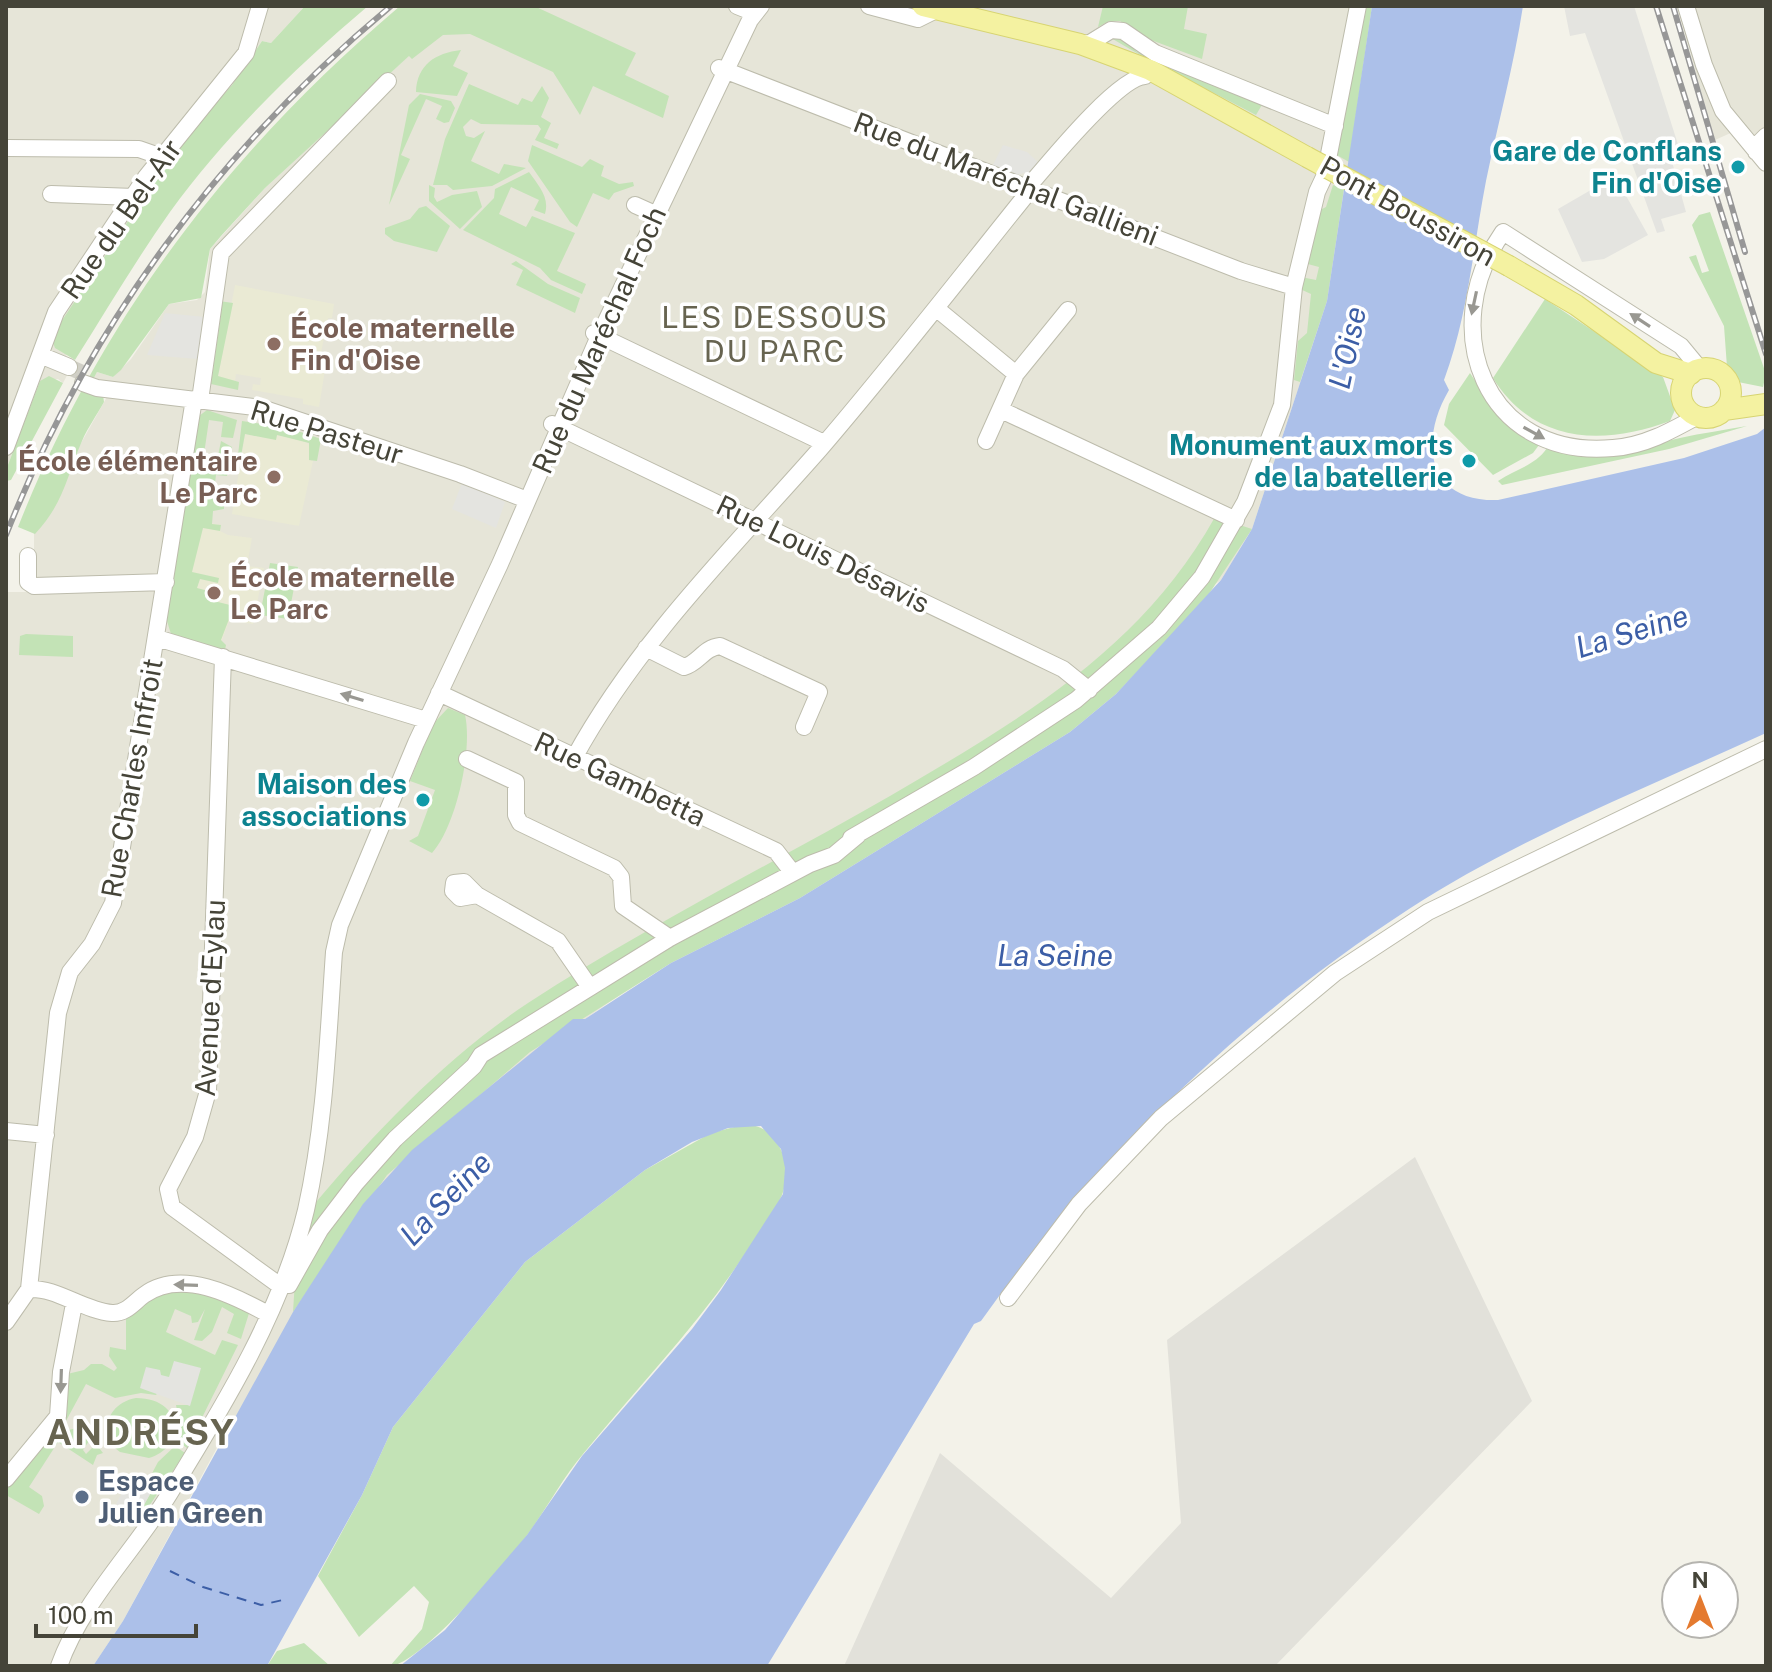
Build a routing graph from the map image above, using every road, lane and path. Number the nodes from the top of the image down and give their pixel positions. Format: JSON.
{"nodes":[{"id":1,"x":260,"y":6,"type":"edge"},
{"id":2,"x":869,"y":6,"type":"edge"},
{"id":3,"x":1358,"y":6,"type":"edge"},
{"id":4,"x":1686,"y":6,"type":"edge"},
{"id":5,"x":749,"y":7,"type":"edge"},
{"id":6,"x":929,"y":8,"type":"edge"},
{"id":7,"x":1004,"y":28,"type":"junction"},
{"id":8,"x":1109,"y":51,"type":"junction"},
{"id":9,"x":723,"y":69,"type":"junction"},
{"id":10,"x":1145,"y":76,"type":"junction"},
{"id":11,"x":388,"y":81,"type":"dead end"},
{"id":12,"x":1114,"y":95,"type":"junction"},
{"id":13,"x":1218,"y":108,"type":"junction"},
{"id":14,"x":1763,"y":147,"type":"edge"},
{"id":15,"x":6,"y":148,"type":"edge"},
{"id":16,"x":162,"y":157,"type":"junction"},
{"id":17,"x":1323,"y":159,"type":"junction"},
{"id":18,"x":1030,"y":188,"type":"junction"},
{"id":19,"x":51,"y":194,"type":"dead end"},
{"id":20,"x":134,"y":197,"type":"junction"},
{"id":21,"x":1294,"y":287,"type":"junction"},
{"id":22,"x":937,"y":309,"type":"junction"},
{"id":23,"x":1068,"y":310,"type":"dead end"},
{"id":24,"x":596,"y":335,"type":"junction"},
{"id":25,"x":36,"y":366,"type":"junction"},
{"id":26,"x":67,"y":371,"type":"tunnel mouth"},
{"id":27,"x":1016,"y":374,"type":"junction"},
{"id":28,"x":1691,"y":378,"type":"junction"},
{"id":29,"x":85,"y":379,"type":"tunnel mouth"},
{"id":30,"x":1766,"y":395,"type":"edge"},
{"id":31,"x":197,"y":400,"type":"junction"},
{"id":32,"x":1727,"y":400,"type":"junction"},
{"id":33,"x":1766,"y":404,"type":"edge"},
{"id":34,"x":1001,"y":410,"type":"junction"},
{"id":35,"x":1698,"y":416,"type":"junction"},
{"id":36,"x":556,"y":426,"type":"junction"},
{"id":37,"x":986,"y":441,"type":"dead end"},
{"id":38,"x":824,"y":443,"type":"junction"},
{"id":39,"x":6,"y":447,"type":"edge"},
{"id":40,"x":523,"y":498,"type":"junction"},
{"id":41,"x":1236,"y":520,"type":"junction"},
{"id":42,"x":755,"y":523,"type":"junction"},
{"id":43,"x":28,"y":556,"type":"dead end"},
{"id":44,"x":166,"y":582,"type":"junction"},
{"id":45,"x":157,"y":638,"type":"junction"},
{"id":46,"x":646,"y":648,"type":"junction"},
{"id":47,"x":223,"y":657,"type":"junction"},
{"id":48,"x":442,"y":686,"type":"junction"},
{"id":49,"x":1089,"y":690,"type":"junction"},
{"id":50,"x":426,"y":720,"type":"junction"},
{"id":51,"x":804,"y":727,"type":"dead end"},
{"id":52,"x":1766,"y":749,"type":"edge"},
{"id":53,"x":574,"y":758,"type":"junction"},
{"id":54,"x":467,"y":759,"type":"dead end"},
{"id":55,"x":793,"y":873,"type":"junction"},
{"id":56,"x":477,"y":895,"type":"dead end"},
{"id":57,"x":670,"y":938,"type":"junction"},
{"id":58,"x":589,"y":986,"type":"junction"},
{"id":59,"x":6,"y":1131,"type":"edge"},
{"id":60,"x":46,"y":1135,"type":"junction"},
{"id":61,"x":307,"y":1198,"type":"junction"},
{"id":62,"x":286,"y":1276,"type":"junction"},
{"id":63,"x":29,"y":1289,"type":"junction"},
{"id":64,"x":1008,"y":1298,"type":"dead end"},
{"id":65,"x":74,"y":1304,"type":"junction"},
{"id":66,"x":263,"y":1312,"type":"junction"},
{"id":67,"x":6,"y":1322,"type":"edge"},
{"id":68,"x":6,"y":1479,"type":"edge"},
{"id":69,"x":59,"y":1666,"type":"edge"}],
"edges":[{"from":1,"to":16,"type":"street","name":"Rue du Bel-Air"},
{"from":2,"to":6,"type":"street"},
{"from":3,"to":17,"type":"street"},
{"from":4,"to":14,"type":"street"},
{"from":5,"to":9,"type":"street","name":"Rue du Maréchal Foch"},
{"from":6,"to":7,"type":"main road"},
{"from":7,"to":8,"type":"main road"},
{"from":7,"to":8,"type":"main road"},
{"from":8,"to":10,"type":"main road"},
{"from":8,"to":12,"type":"street"},
{"from":8,"to":13,"type":"main road"},
{"from":8,"to":17,"type":"street"},
{"from":9,"to":18,"type":"street","name":"Rue du Maréchal Gallieni"},
{"from":9,"to":24,"type":"street","name":"Rue du Maréchal Foch"},
{"from":10,"to":12,"type":"street"},
{"from":10,"to":13,"type":"main road"},
{"from":11,"to":31,"type":"street","name":"Rue Charles Infroit"},
{"from":12,"to":18,"type":"street"},
{"from":13,"to":17,"type":"main road","name":"Pont Boussiron"},
{"from":15,"to":16,"type":"street"},
{"from":16,"to":20,"type":"street","name":"Rue du Bel-Air"},
{"from":17,"to":21,"type":"street"},
{"from":17,"to":28,"type":"main road","name":"Pont Boussiron","bridge":true},
{"from":18,"to":21,"type":"street","name":"Rue du Maréchal Gallieni"},
{"from":18,"to":22,"type":"street"},
{"from":19,"to":20,"type":"street"},
{"from":20,"to":25,"type":"street","name":"Rue du Bel-Air"},
{"from":21,"to":41,"type":"street"},
{"from":22,"to":27,"type":"street"},
{"from":22,"to":38,"type":"street"},
{"from":23,"to":27,"type":"street"},
{"from":24,"to":36,"type":"street","name":"Rue du Maréchal Foch"},
{"from":24,"to":38,"type":"street"},
{"from":25,"to":26,"type":"street"},
{"from":25,"to":39,"type":"street","name":"Rue du Bel-Air"},
{"from":27,"to":34,"type":"street"},
{"from":28,"to":32,"type":"main road"},
{"from":28,"to":35,"type":"main road"},
{"from":28,"to":35,"type":"street","one_way":true},
{"from":29,"to":31,"type":"street","name":"Rue Pasteur"},
{"from":30,"to":32,"type":"main road"},
{"from":31,"to":40,"type":"street","name":"Rue Pasteur"},
{"from":31,"to":44,"type":"street","name":"Rue Charles Infroit"},
{"from":32,"to":33,"type":"main road"},
{"from":32,"to":35,"type":"main road"},
{"from":34,"to":37,"type":"street"},
{"from":34,"to":41,"type":"street"},
{"from":36,"to":40,"type":"street","name":"Rue du Maréchal Foch"},
{"from":36,"to":42,"type":"street","name":"Rue Louis Désavis"},
{"from":38,"to":42,"type":"street"},
{"from":40,"to":48,"type":"street","name":"Rue du Maréchal Foch"},
{"from":41,"to":49,"type":"street"},
{"from":42,"to":46,"type":"street"},
{"from":42,"to":49,"type":"street","name":"Rue Louis Désavis"},
{"from":43,"to":44,"type":"street"},
{"from":44,"to":45,"type":"street","name":"Rue Charles Infroit"},
{"from":45,"to":47,"type":"street"},
{"from":45,"to":60,"type":"street","name":"Rue Charles Infroit"},
{"from":46,"to":51,"type":"street"},
{"from":46,"to":53,"type":"street"},
{"from":50,"to":47,"type":"street","one_way":true},
{"from":47,"to":62,"type":"street","name":"Avenue d'Eylau"},
{"from":48,"to":50,"type":"street","name":"Rue du Maréchal Foch"},
{"from":48,"to":53,"type":"street","name":"Rue Gambetta"},
{"from":49,"to":55,"type":"street"},
{"from":50,"to":61,"type":"street","name":"Rue du Maréchal Foch"},
{"from":52,"to":64,"type":"street"},
{"from":53,"to":55,"type":"street","name":"Rue Gambetta"},
{"from":54,"to":57,"type":"street"},
{"from":55,"to":57,"type":"street"},
{"from":56,"to":58,"type":"street"},
{"from":57,"to":58,"type":"street"},
{"from":58,"to":62,"type":"street"},
{"from":59,"to":60,"type":"street"},
{"from":60,"to":63,"type":"street","name":"Rue Charles Infroit"},
{"from":61,"to":62,"type":"street","name":"Rue du Maréchal Foch"},
{"from":61,"to":62,"type":"street","name":"Rue du Maréchal Foch"},
{"from":62,"to":66,"type":"street"},
{"from":63,"to":65,"type":"street"},
{"from":63,"to":67,"type":"street"},
{"from":66,"to":65,"type":"street","one_way":true},
{"from":65,"to":68,"type":"street","one_way":true},
{"from":66,"to":69,"type":"street"}]}
